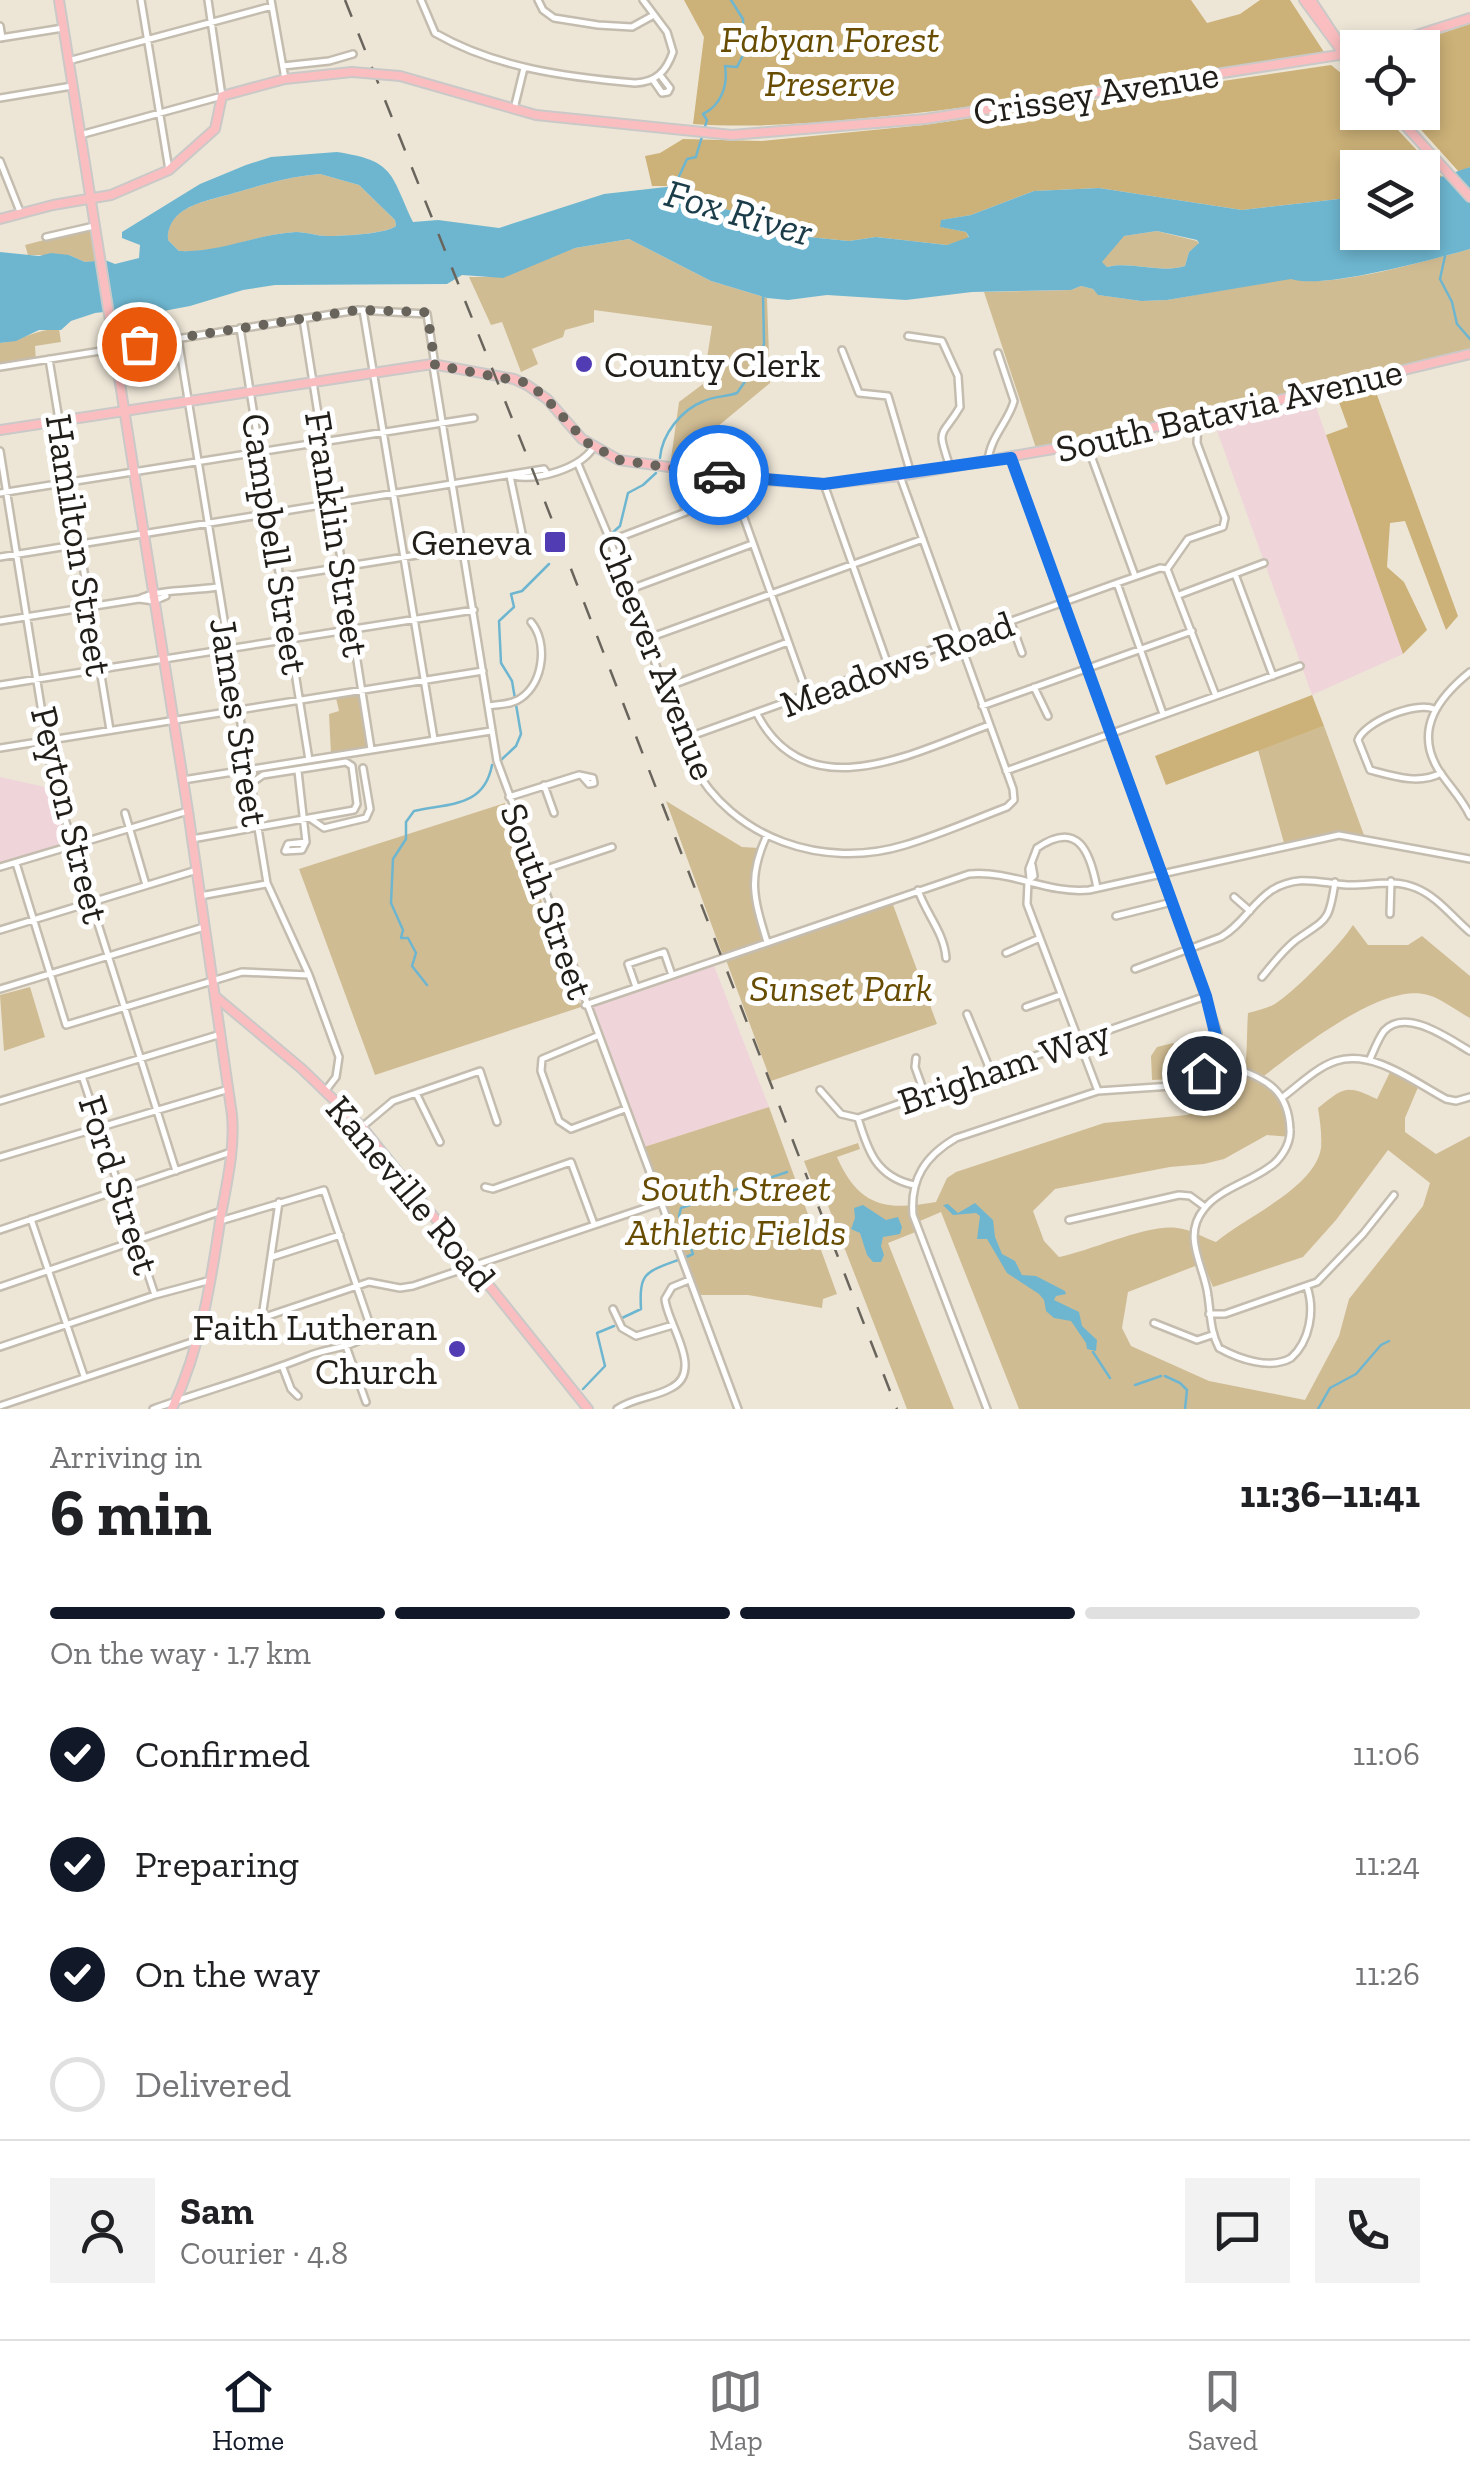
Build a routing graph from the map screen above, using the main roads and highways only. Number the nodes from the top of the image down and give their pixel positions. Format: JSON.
{"nodes":[{"id":1,"x":61,"y":0,"type":"edge"},
{"id":2,"x":1308,"y":0,"type":"edge"},
{"id":3,"x":1470,"y":18,"type":"edge"},
{"id":4,"x":1432,"y":30,"type":"edge"},
{"id":5,"x":1340,"y":49,"type":"edge"},
{"id":6,"x":1340,"y":56,"type":"edge"},
{"id":7,"x":262,"y":85,"type":"junction"},
{"id":8,"x":215,"y":128,"type":"junction"},
{"id":9,"x":1412,"y":130,"type":"edge"},
{"id":10,"x":1470,"y":194,"type":"edge"},
{"id":11,"x":90,"y":198,"type":"junction"},
{"id":12,"x":0,"y":219,"type":"edge"},
{"id":13,"x":1470,"y":354,"type":"edge"},
{"id":14,"x":124,"y":410,"type":"junction"},
{"id":15,"x":0,"y":430,"type":"edge"},
{"id":16,"x":216,"y":996,"type":"junction"},
{"id":17,"x":174,"y":1405,"type":"edge"},
{"id":18,"x":588,"y":1409,"type":"edge"}],
"edges":[{"from":1,"to":11,"type":"main road"},
{"from":2,"to":5,"type":"main road"},
{"from":3,"to":4,"type":"main road"},
{"from":6,"to":7,"type":"main road","name":"Crissey Avenue","bridge":true},
{"from":7,"to":8,"type":"main road"},
{"from":7,"to":8,"type":"main road","name":"Crissey Avenue"},
{"from":8,"to":11,"type":"main road"},
{"from":9,"to":10,"type":"main road"},
{"from":11,"to":12,"type":"main road"},
{"from":11,"to":14,"type":"main road"},
{"from":13,"to":14,"type":"main road","name":"South Batavia Avenue"},
{"from":14,"to":15,"type":"main road","name":"South Batavia Avenue"},
{"from":14,"to":16,"type":"main road"},
{"from":16,"to":17,"type":"main road"},
{"from":16,"to":18,"type":"main road","name":"Kaneville Road"}]}
